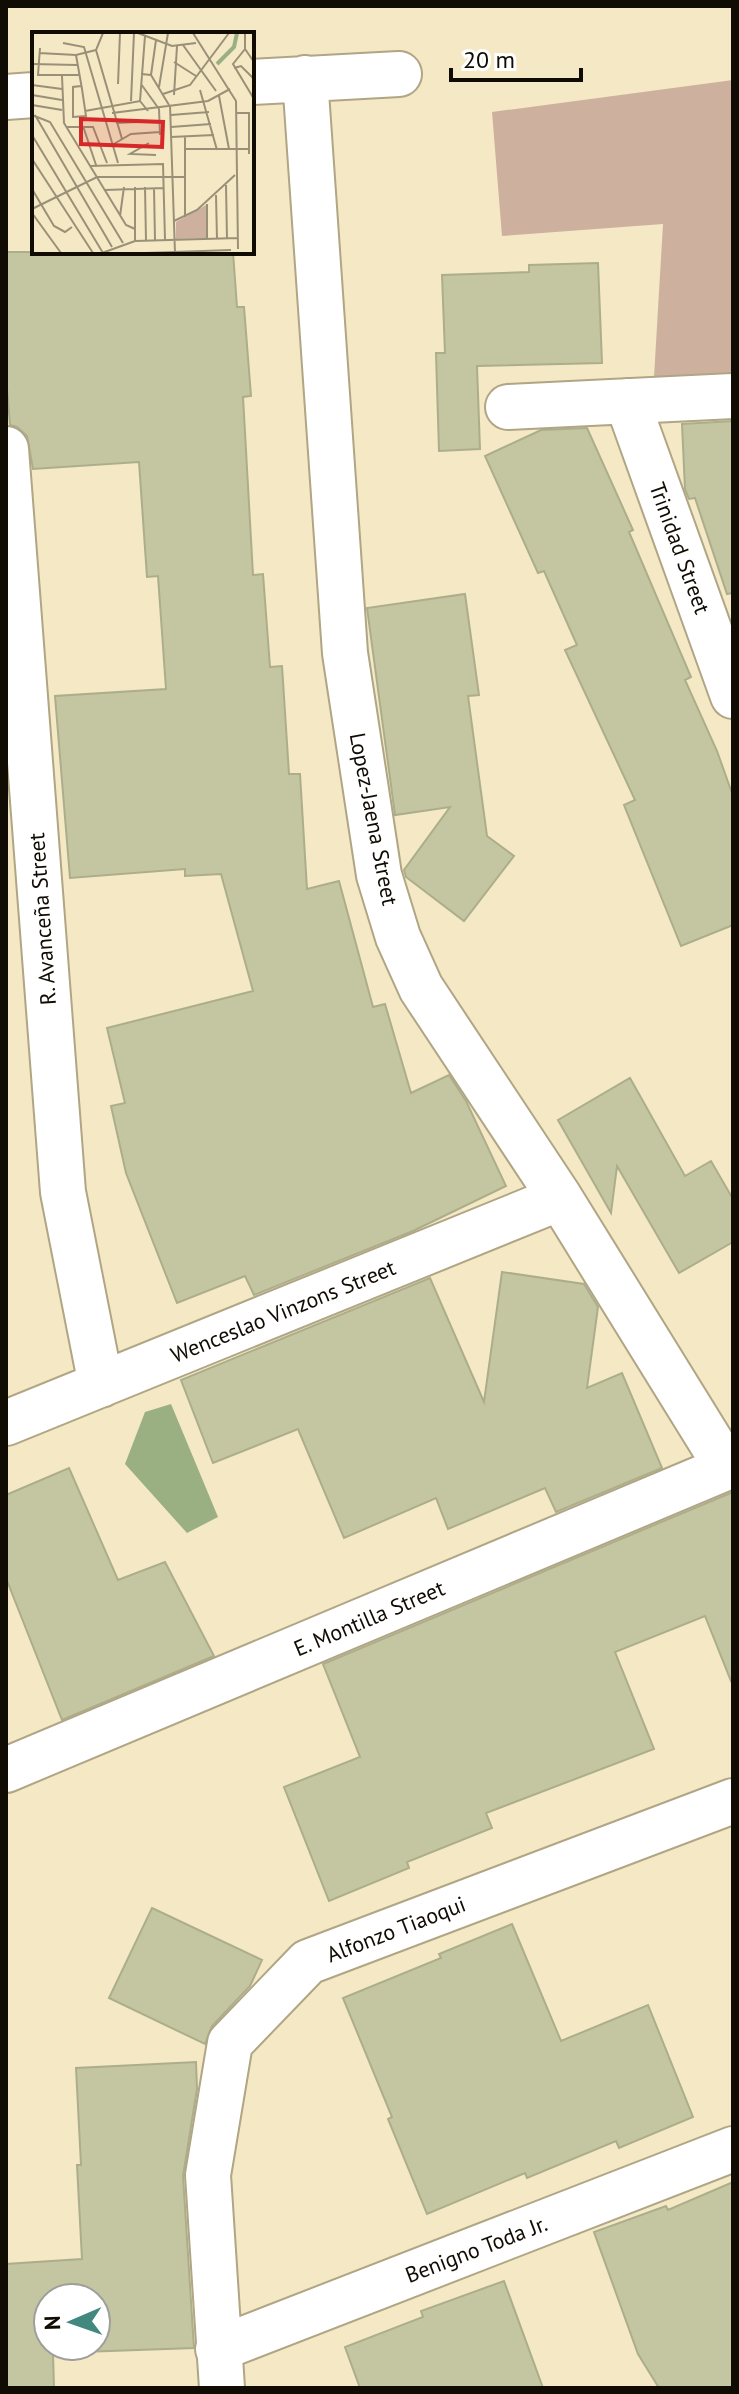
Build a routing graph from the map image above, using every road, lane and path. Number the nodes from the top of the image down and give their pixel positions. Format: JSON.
{"nodes":[{"id":1,"x":399,"y":74,"type":"dead end"},
{"id":2,"x":305,"y":78,"type":"junction"},
{"id":3,"x":254,"y":82,"type":"edge"},
{"id":4,"x":32,"y":95,"type":"edge"},
{"id":5,"x":6,"y":97,"type":"edge"},
{"id":6,"x":733,"y":396,"type":"edge"},
{"id":7,"x":627,"y":401,"type":"junction"},
{"id":8,"x":508,"y":407,"type":"dead end"},
{"id":9,"x":6,"y":449,"type":"edge"},
{"id":10,"x":733,"y":696,"type":"edge"},
{"id":11,"x":560,"y":1198,"type":"junction"},
{"id":12,"x":101,"y":1385,"type":"junction"},
{"id":13,"x":6,"y":1423,"type":"edge"},
{"id":14,"x":730,"y":1466,"type":"edge"},
{"id":15,"x":6,"y":1770,"type":"edge"},
{"id":16,"x":733,"y":1801,"type":"edge"},
{"id":17,"x":733,"y":2149,"type":"edge"},
{"id":18,"x":220,"y":2369,"type":"edge"}],
"edges":[{"from":1,"to":2,"type":"street"},
{"from":2,"to":3,"type":"street"},
{"from":2,"to":11,"type":"street","name":"Lopez-Jaena Street"},
{"from":4,"to":5,"type":"street"},
{"from":6,"to":7,"type":"street"},
{"from":7,"to":8,"type":"street"},
{"from":7,"to":10,"type":"street","name":"Trinidad Street"},
{"from":9,"to":12,"type":"street","name":"R. Avanceña Street"},
{"from":11,"to":12,"type":"street","name":"Wenceslao Vinzons Street"},
{"from":11,"to":14,"type":"street","name":"Lopez-Jaena Street"},
{"from":12,"to":13,"type":"street","name":"Wenceslao Vinzons Street"},
{"from":14,"to":15,"type":"street","name":"E. Montilla Street"},
{"from":16,"to":18,"type":"street","name":"Alfonzo Tiaoqui"},
{"from":17,"to":18,"type":"street","name":"Benigno Toda Jr."}]}
